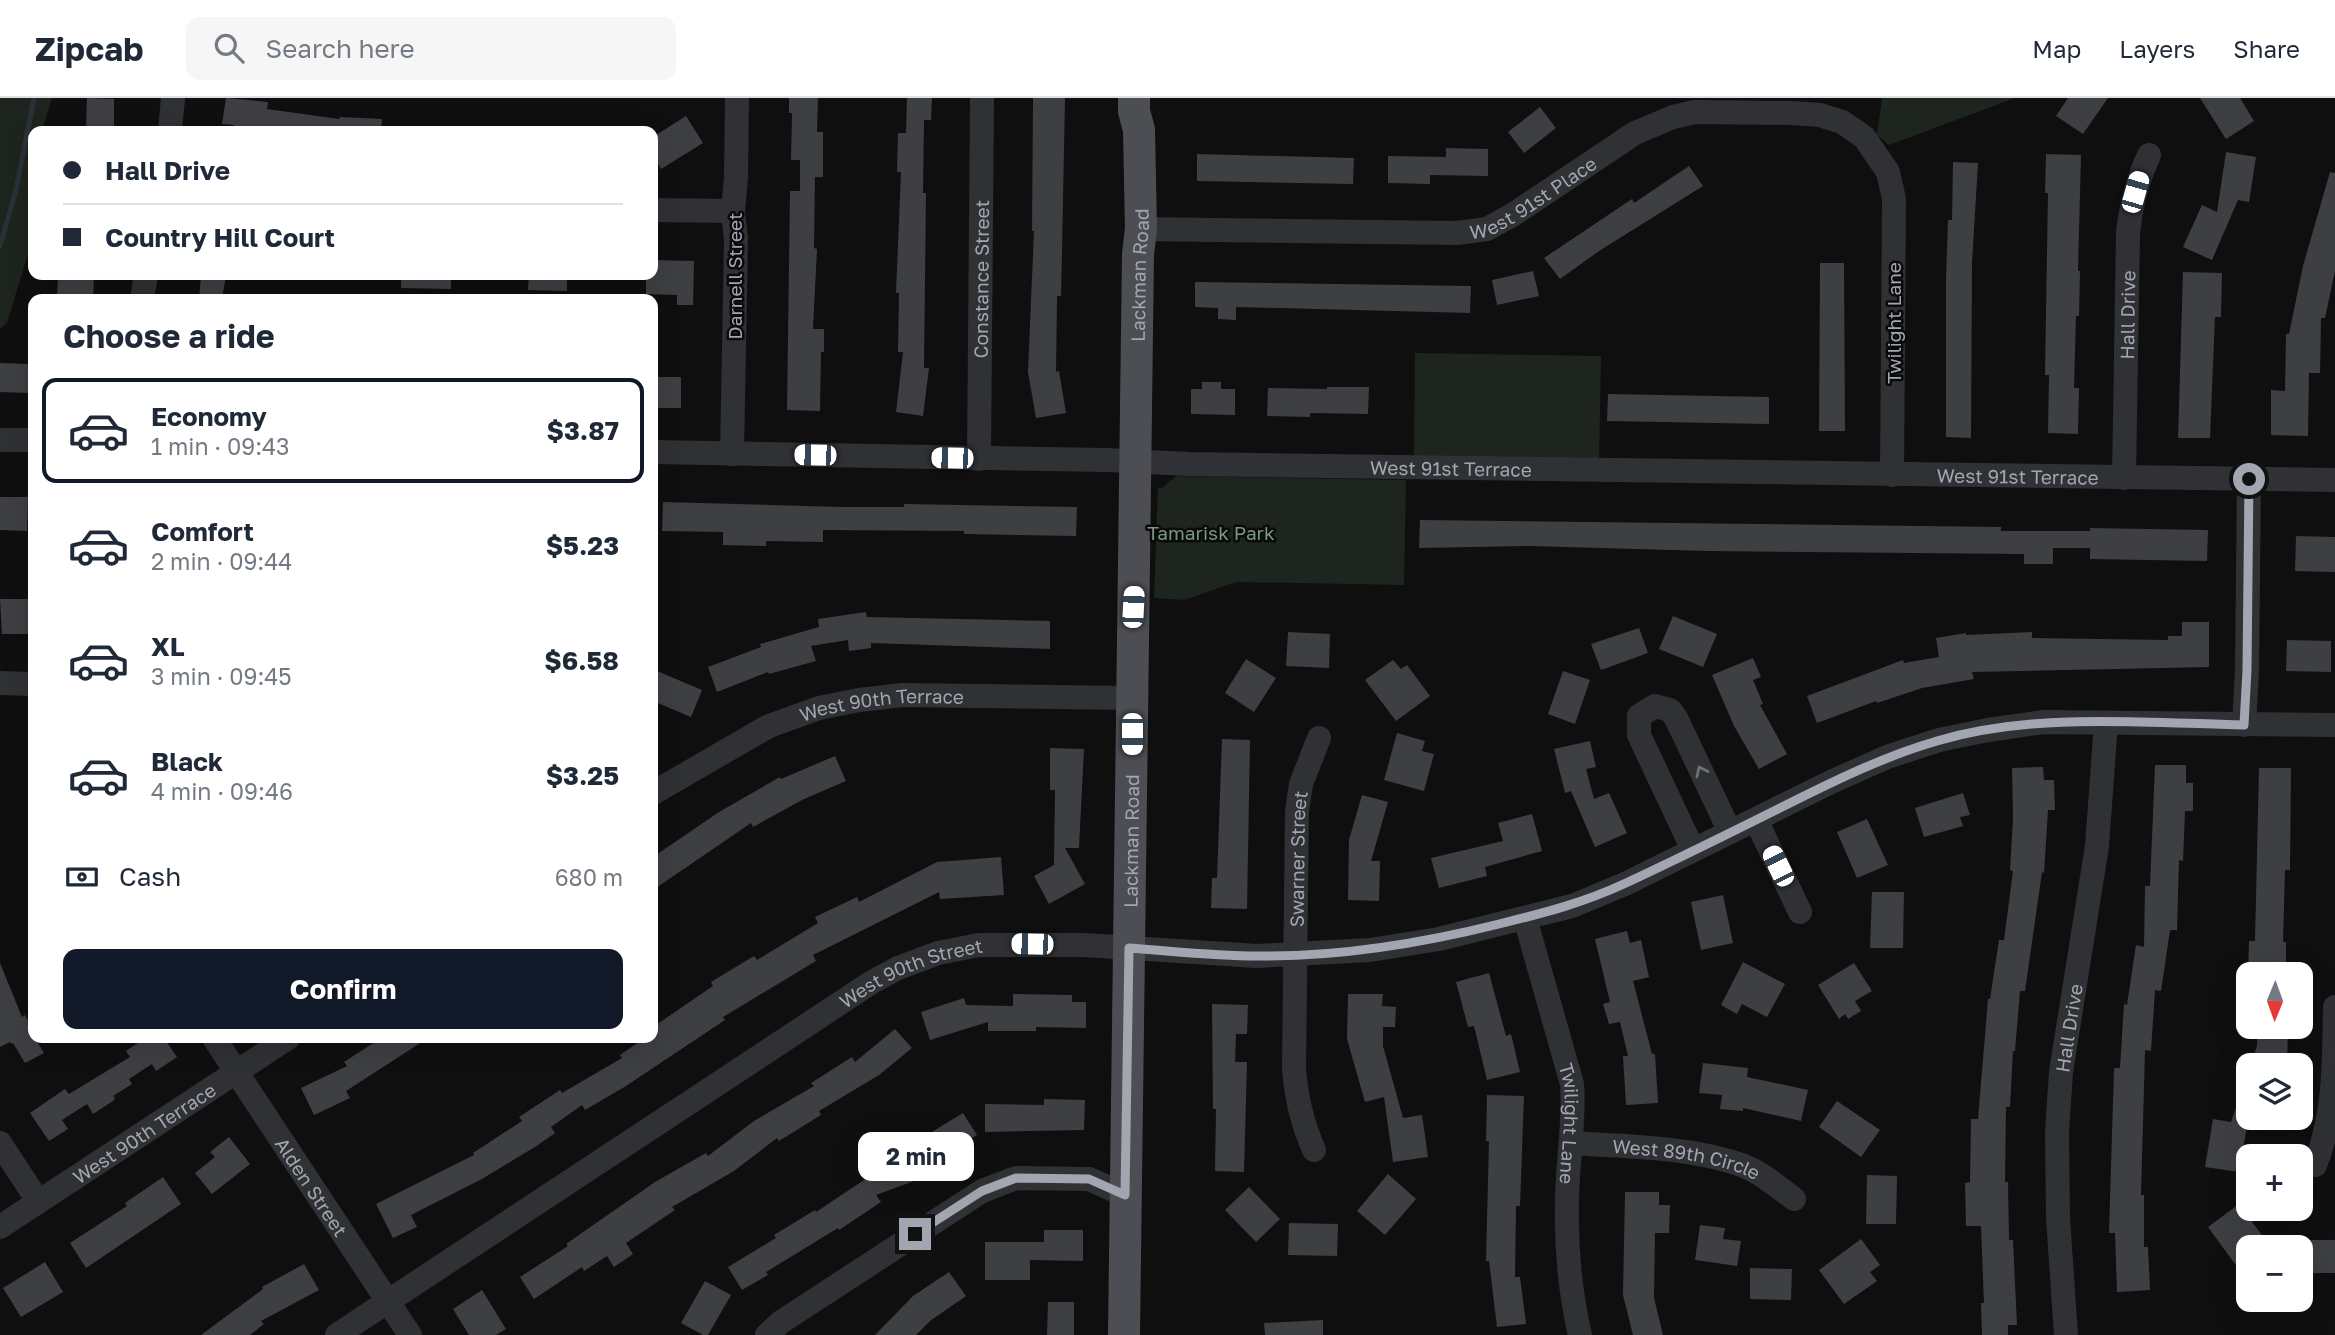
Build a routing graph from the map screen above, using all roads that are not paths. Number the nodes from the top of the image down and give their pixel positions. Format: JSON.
{"nodes":[{"id":1,"x":173,"y":98,"type":"edge"},
{"id":2,"x":737,"y":98,"type":"edge"},
{"id":3,"x":982,"y":98,"type":"edge"},
{"id":4,"x":1135,"y":98,"type":"edge"},
{"id":5,"x":170,"y":126,"type":"edge"},
{"id":6,"x":2150,"y":155,"type":"dead end"},
{"id":7,"x":1888,"y":172,"type":"joint"},
{"id":8,"x":658,"y":210,"type":"edge"},
{"id":9,"x":733,"y":211,"type":"junction"},
{"id":10,"x":1141,"y":229,"type":"junction"},
{"id":11,"x":0,"y":440,"type":"edge"},
{"id":12,"x":28,"y":440,"type":"edge"},
{"id":13,"x":658,"y":452,"type":"edge"},
{"id":14,"x":732,"y":454,"type":"junction"},
{"id":15,"x":979,"y":459,"type":"junction"},
{"id":16,"x":1135,"y":462,"type":"junction"},
{"id":17,"x":1892,"y":475,"type":"junction"},
{"id":18,"x":2124,"y":478,"type":"junction"},
{"id":19,"x":2249,"y":479,"type":"junction"},
{"id":20,"x":2335,"y":480,"type":"edge"},
{"id":21,"x":0,"y":683,"type":"edge"},
{"id":22,"x":28,"y":684,"type":"edge"},
{"id":23,"x":1132,"y":698,"type":"junction"},
{"id":24,"x":2106,"y":723,"type":"junction"},
{"id":25,"x":2244,"y":725,"type":"junction"},
{"id":26,"x":2335,"y":725,"type":"edge"},
{"id":27,"x":1319,"y":738,"type":"dead end"},
{"id":28,"x":658,"y":789,"type":"edge"},
{"id":29,"x":1756,"y":820,"type":"junction"},
{"id":30,"x":1730,"y":832,"type":"junction"},
{"id":31,"x":1693,"y":850,"type":"junction"},
{"id":32,"x":1800,"y":912,"type":"dead end"},
{"id":33,"x":1525,"y":918,"type":"junction"},
{"id":34,"x":1129,"y":948,"type":"junction"},
{"id":35,"x":1295,"y":956,"type":"junction"},
{"id":36,"x":2335,"y":1007,"type":"edge"},
{"id":37,"x":217,"y":1043,"type":"edge"},
{"id":38,"x":280,"y":1043,"type":"edge"},
{"id":39,"x":236,"y":1072,"type":"junction"},
{"id":40,"x":0,"y":1143,"type":"edge"},
{"id":41,"x":1571,"y":1143,"type":"junction"},
{"id":42,"x":1314,"y":1150,"type":"dead end"},
{"id":43,"x":2315,"y":1165,"type":"dead end"},
{"id":44,"x":1125,"y":1195,"type":"junction"},
{"id":45,"x":1794,"y":1199,"type":"dead end"},
{"id":46,"x":38,"y":1201,"type":"junction"},
{"id":47,"x":0,"y":1227,"type":"edge"},
{"id":48,"x":388,"y":1302,"type":"junction"},
{"id":49,"x":337,"y":1335,"type":"edge"},
{"id":50,"x":410,"y":1335,"type":"edge"},
{"id":51,"x":767,"y":1335,"type":"edge"},
{"id":52,"x":1124,"y":1335,"type":"edge"},
{"id":53,"x":1580,"y":1335,"type":"edge"},
{"id":54,"x":2066,"y":1335,"type":"edge"}],
"edges":[{"from":1,"to":5,"type":"street"},
{"from":2,"to":9,"type":"street","name":"Darnell Street"},
{"from":3,"to":15,"type":"street","name":"Constance Street"},
{"from":4,"to":10,"type":"main road","name":"Lackman Road"},
{"from":6,"to":18,"type":"street","name":"Hall Drive"},
{"from":7,"to":10,"type":"street","name":"West 91st Place"},
{"from":7,"to":17,"type":"street","name":"Twilight Lane"},
{"from":8,"to":9,"type":"street"},
{"from":9,"to":14,"type":"street","name":"Darnell Street"},
{"from":10,"to":16,"type":"main road","name":"Lackman Road"},
{"from":11,"to":12,"type":"street"},
{"from":13,"to":14,"type":"street","name":"West 91st Terrace"},
{"from":14,"to":15,"type":"street","name":"West 91st Terrace"},
{"from":15,"to":16,"type":"street","name":"West 91st Terrace"},
{"from":16,"to":17,"type":"street","name":"West 91st Terrace"},
{"from":16,"to":23,"type":"main road","name":"Lackman Road"},
{"from":17,"to":18,"type":"street","name":"West 91st Terrace"},
{"from":18,"to":19,"type":"street","name":"West 91st Terrace"},
{"from":19,"to":20,"type":"street","name":"West 91st Terrace"},
{"from":19,"to":25,"type":"street"},
{"from":21,"to":22,"type":"street"},
{"from":23,"to":28,"type":"street","name":"West 90th Terrace"},
{"from":23,"to":34,"type":"main road","name":"Lackman Road"},
{"from":24,"to":25,"type":"street","name":"West 90th Street"},
{"from":24,"to":29,"type":"street","name":"West 90th Street"},
{"from":24,"to":54,"type":"street","name":"Hall Drive"},
{"from":25,"to":26,"type":"street","name":"West 90th Street"},
{"from":27,"to":35,"type":"street","name":"Swarner Street"},
{"from":29,"to":30,"type":"street","name":"West 90th Street"},
{"from":29,"to":32,"type":"street"},
{"from":30,"to":31,"type":"street","name":"West 90th Street"},
{"from":30,"to":31,"type":"street","one_way":true},
{"from":31,"to":33,"type":"street","name":"West 90th Street"},
{"from":33,"to":35,"type":"street","name":"West 90th Street"},
{"from":33,"to":41,"type":"street","name":"Twilight Lane"},
{"from":34,"to":35,"type":"street","name":"West 90th Street"},
{"from":34,"to":44,"type":"main road","name":"Lackman Road"},
{"from":34,"to":48,"type":"street","name":"West 90th Street"},
{"from":35,"to":42,"type":"street","name":"Swarner Street"},
{"from":36,"to":43,"type":"street"},
{"from":37,"to":39,"type":"street","name":"Alden Street"},
{"from":38,"to":39,"type":"street","name":"West 90th Terrace"},
{"from":39,"to":46,"type":"street","name":"West 90th Terrace"},
{"from":39,"to":48,"type":"street","name":"Alden Street"},
{"from":40,"to":46,"type":"street"},
{"from":41,"to":45,"type":"street","name":"West 89th Circle"},
{"from":41,"to":53,"type":"street","name":"Twilight Lane"},
{"from":44,"to":51,"type":"street"},
{"from":44,"to":52,"type":"main road","name":"Lackman Road"},
{"from":46,"to":47,"type":"street","name":"West 90th Terrace"},
{"from":48,"to":49,"type":"street","name":"West 90th Street"},
{"from":48,"to":50,"type":"street","name":"Alden Street"}]}
